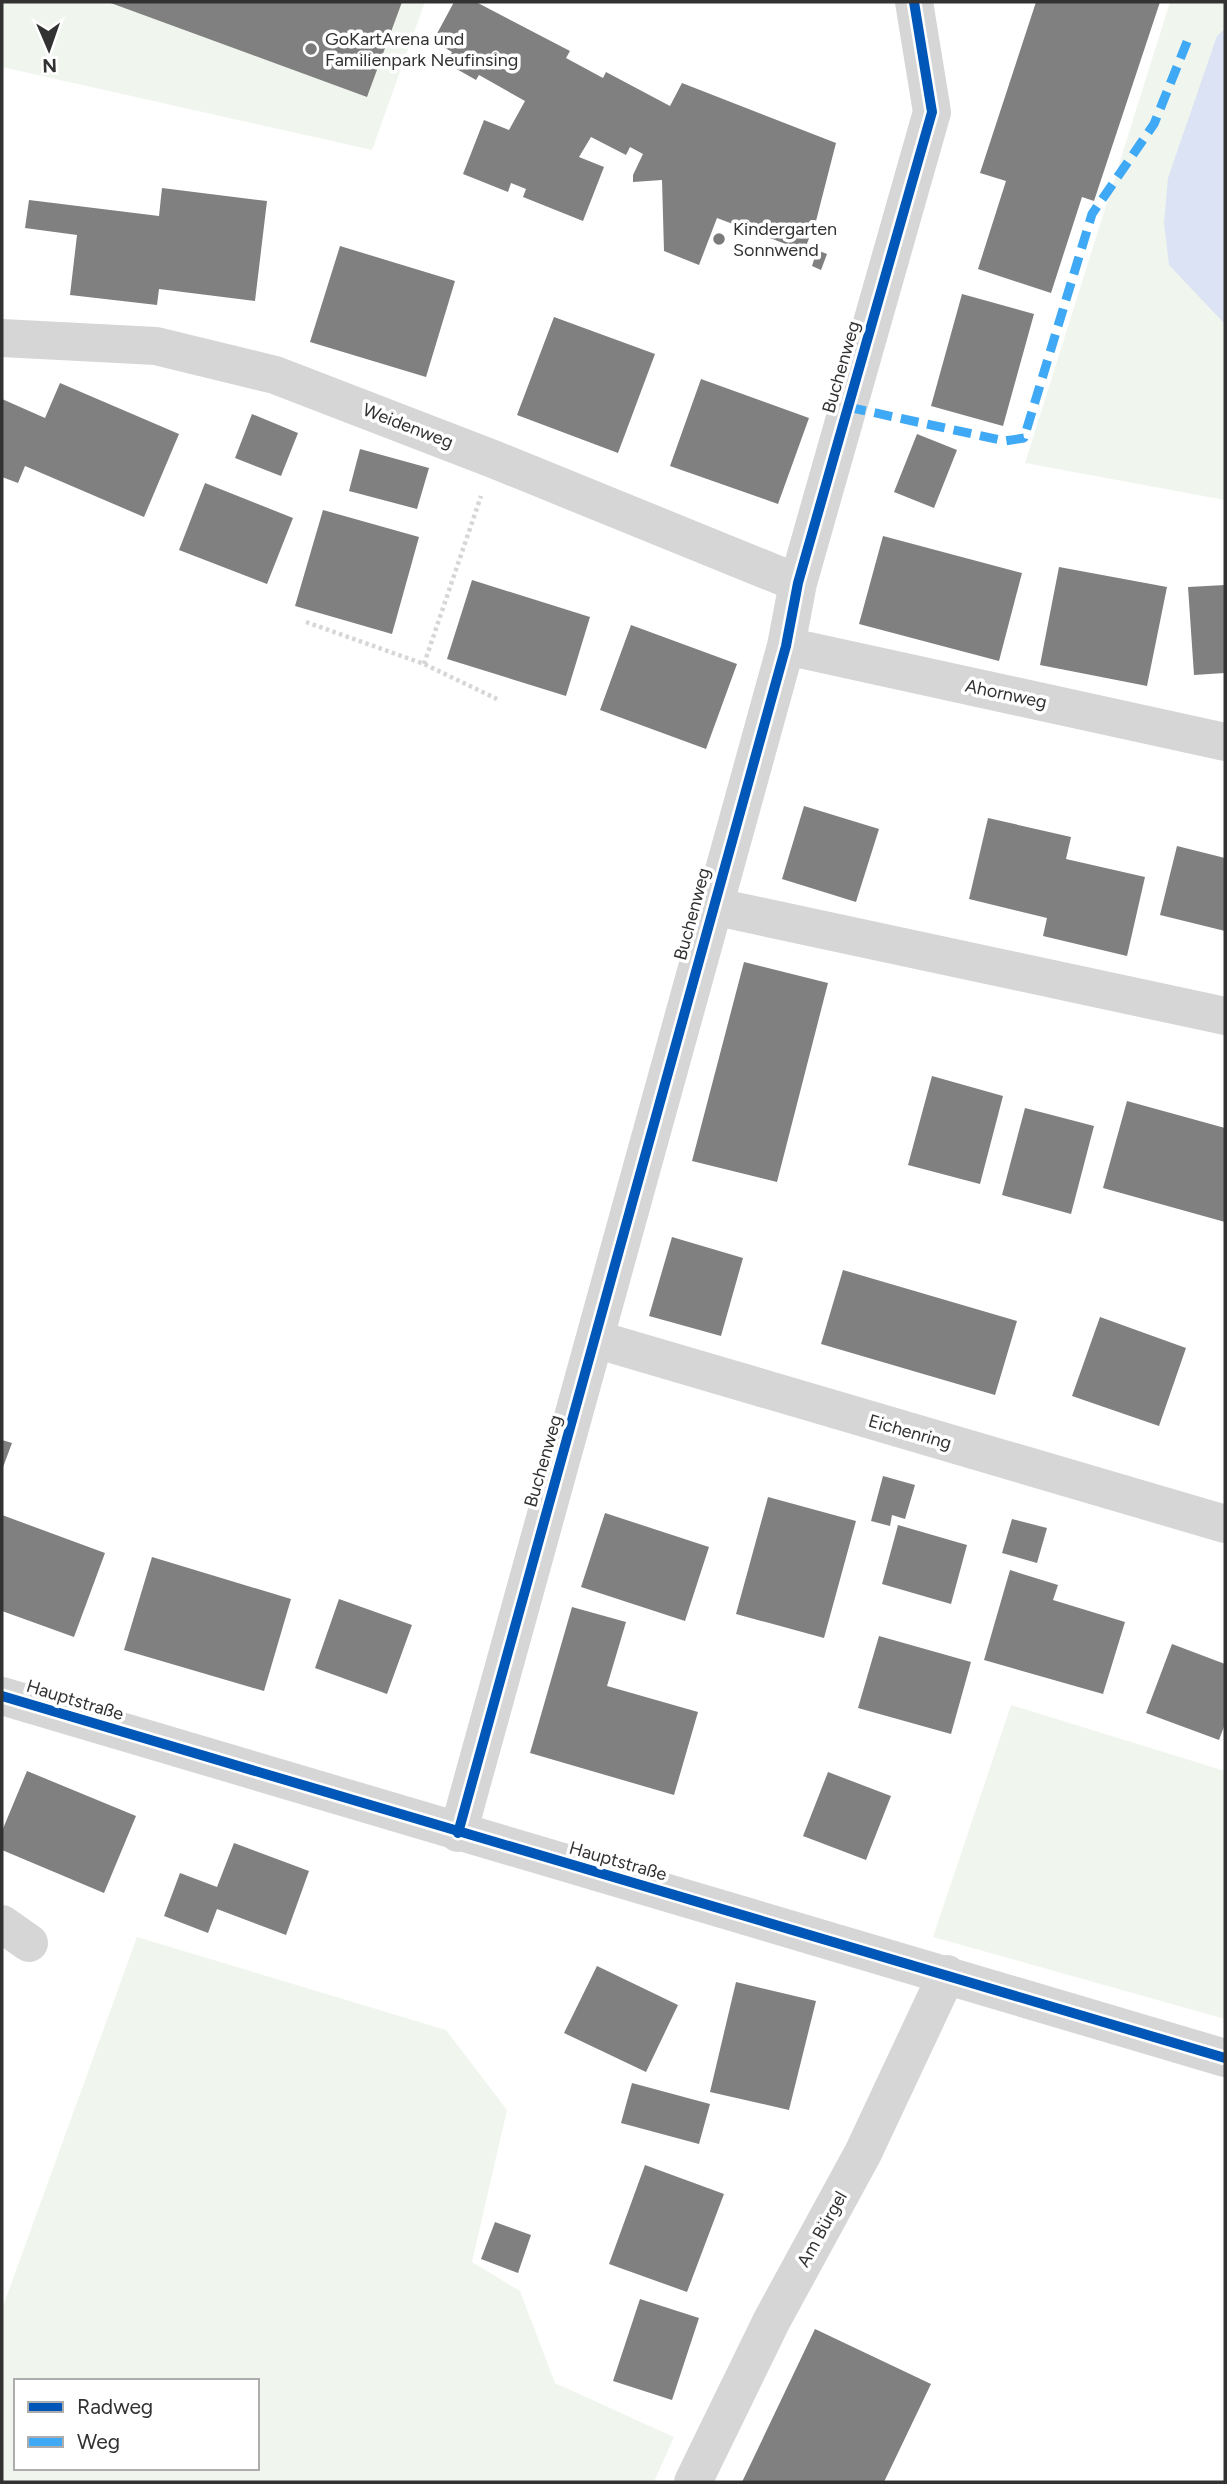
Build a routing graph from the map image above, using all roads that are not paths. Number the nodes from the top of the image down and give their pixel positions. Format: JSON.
{"nodes":[{"id":1,"x":914,"y":2,"type":"edge"},
{"id":2,"x":2,"y":338,"type":"edge"},
{"id":3,"x":798,"y":583,"type":"junction"},
{"id":4,"x":786,"y":646,"type":"junction"},
{"id":5,"x":1225,"y":742,"type":"edge"},
{"id":6,"x":712,"y":906,"type":"junction"},
{"id":7,"x":1225,"y":1016,"type":"edge"},
{"id":8,"x":595,"y":1339,"type":"junction"},
{"id":9,"x":1225,"y":1524,"type":"edge"},
{"id":10,"x":2,"y":1696,"type":"edge"},
{"id":11,"x":458,"y":1833,"type":"junction"},
{"id":12,"x":947,"y":1974,"type":"junction"},
{"id":13,"x":1225,"y":2058,"type":"edge"},
{"id":14,"x":693,"y":2482,"type":"edge"}],
"edges":[{"from":1,"to":3,"type":"street","name":"Buchenweg"},
{"from":2,"to":3,"type":"street","name":"Weidenweg"},
{"from":3,"to":4,"type":"street","name":"Buchenweg"},
{"from":4,"to":5,"type":"street","name":"Ahornweg"},
{"from":4,"to":6,"type":"street","name":"Buchenweg"},
{"from":6,"to":7,"type":"street"},
{"from":6,"to":8,"type":"street","name":"Buchenweg"},
{"from":8,"to":9,"type":"street","name":"Eichenring"},
{"from":8,"to":11,"type":"street","name":"Buchenweg"},
{"from":10,"to":11,"type":"street","name":"Hauptstraße"},
{"from":11,"to":12,"type":"street","name":"Hauptstraße"},
{"from":12,"to":13,"type":"street","name":"Hauptstraße"},
{"from":12,"to":14,"type":"street","name":"Am Bürgel"}]}
